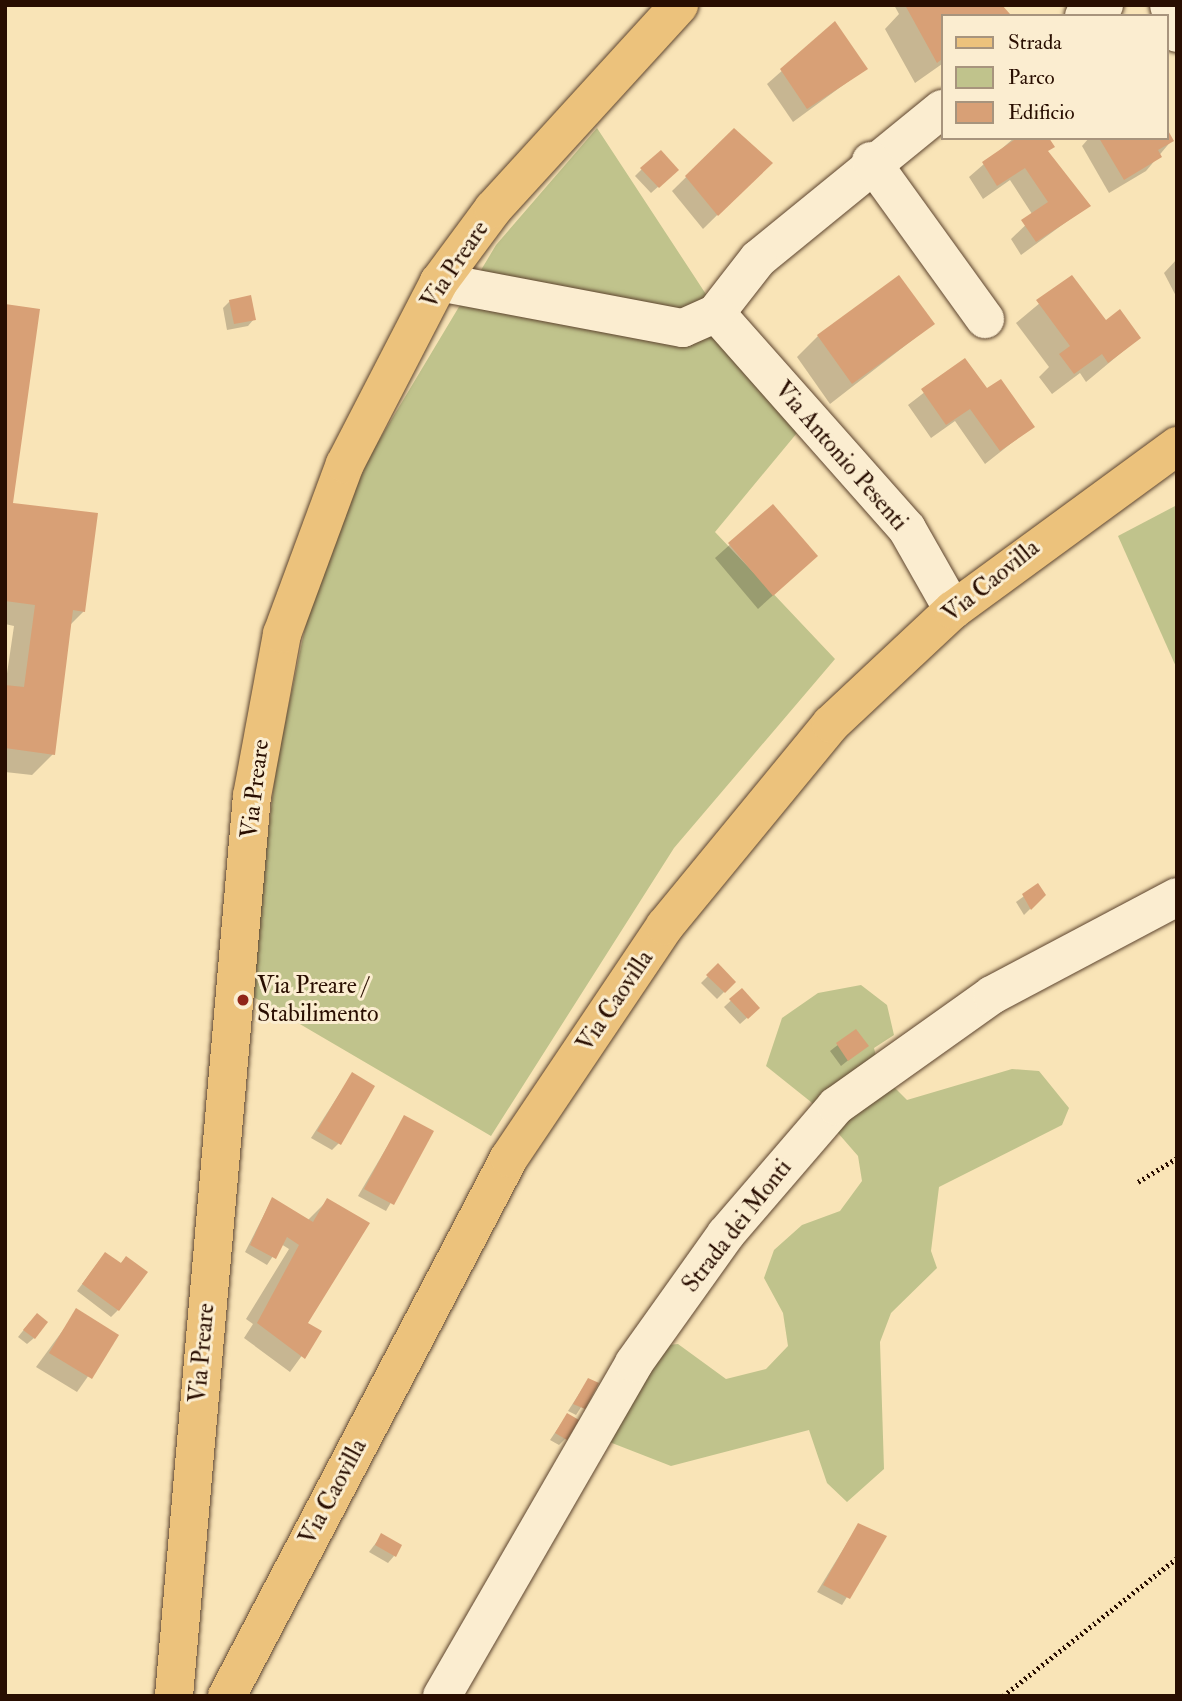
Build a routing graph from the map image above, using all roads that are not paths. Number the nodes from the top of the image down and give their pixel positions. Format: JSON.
{"nodes":[{"id":1,"x":679,"y":5,"type":"edge"},
{"id":2,"x":1104,"y":5,"type":"edge"},
{"id":3,"x":1169,"y":5,"type":"edge"},
{"id":4,"x":1088,"y":14,"type":"edge"},
{"id":5,"x":1177,"y":33,"type":"edge"},
{"id":6,"x":940,"y":110,"type":"edge"},
{"id":7,"x":871,"y":161,"type":"junction"},
{"id":8,"x":439,"y":282,"type":"junction"},
{"id":9,"x":716,"y":313,"type":"junction"},
{"id":10,"x":985,"y":319,"type":"dead end"},
{"id":11,"x":1177,"y":446,"type":"edge"},
{"id":12,"x":1177,"y":469,"type":"edge"},
{"id":13,"x":1113,"y":491,"type":"junction"},
{"id":14,"x":953,"y":610,"type":"junction"},
{"id":15,"x":1177,"y":897,"type":"edge"},
{"id":16,"x":174,"y":1696,"type":"edge"},
{"id":17,"x":227,"y":1696,"type":"edge"},
{"id":18,"x":442,"y":1696,"type":"edge"}],
"edges":[{"from":1,"to":8,"type":"main road","name":"Via Preare"},
{"from":2,"to":4,"type":"street"},
{"from":3,"to":5,"type":"street"},
{"from":6,"to":7,"type":"street"},
{"from":7,"to":9,"type":"street"},
{"from":7,"to":10,"type":"street"},
{"from":8,"to":9,"type":"street"},
{"from":8,"to":16,"type":"main road","name":"Via Preare"},
{"from":9,"to":14,"type":"street","name":"Via Antonio Pesenti"},
{"from":11,"to":13,"type":"main road","name":"Via Caovilla"},
{"from":12,"to":13,"type":"main road"},
{"from":13,"to":14,"type":"main road","name":"Via Caovilla"},
{"from":14,"to":17,"type":"main road","name":"Via Caovilla"},
{"from":15,"to":18,"type":"street","name":"Strada dei Monti"}]}
